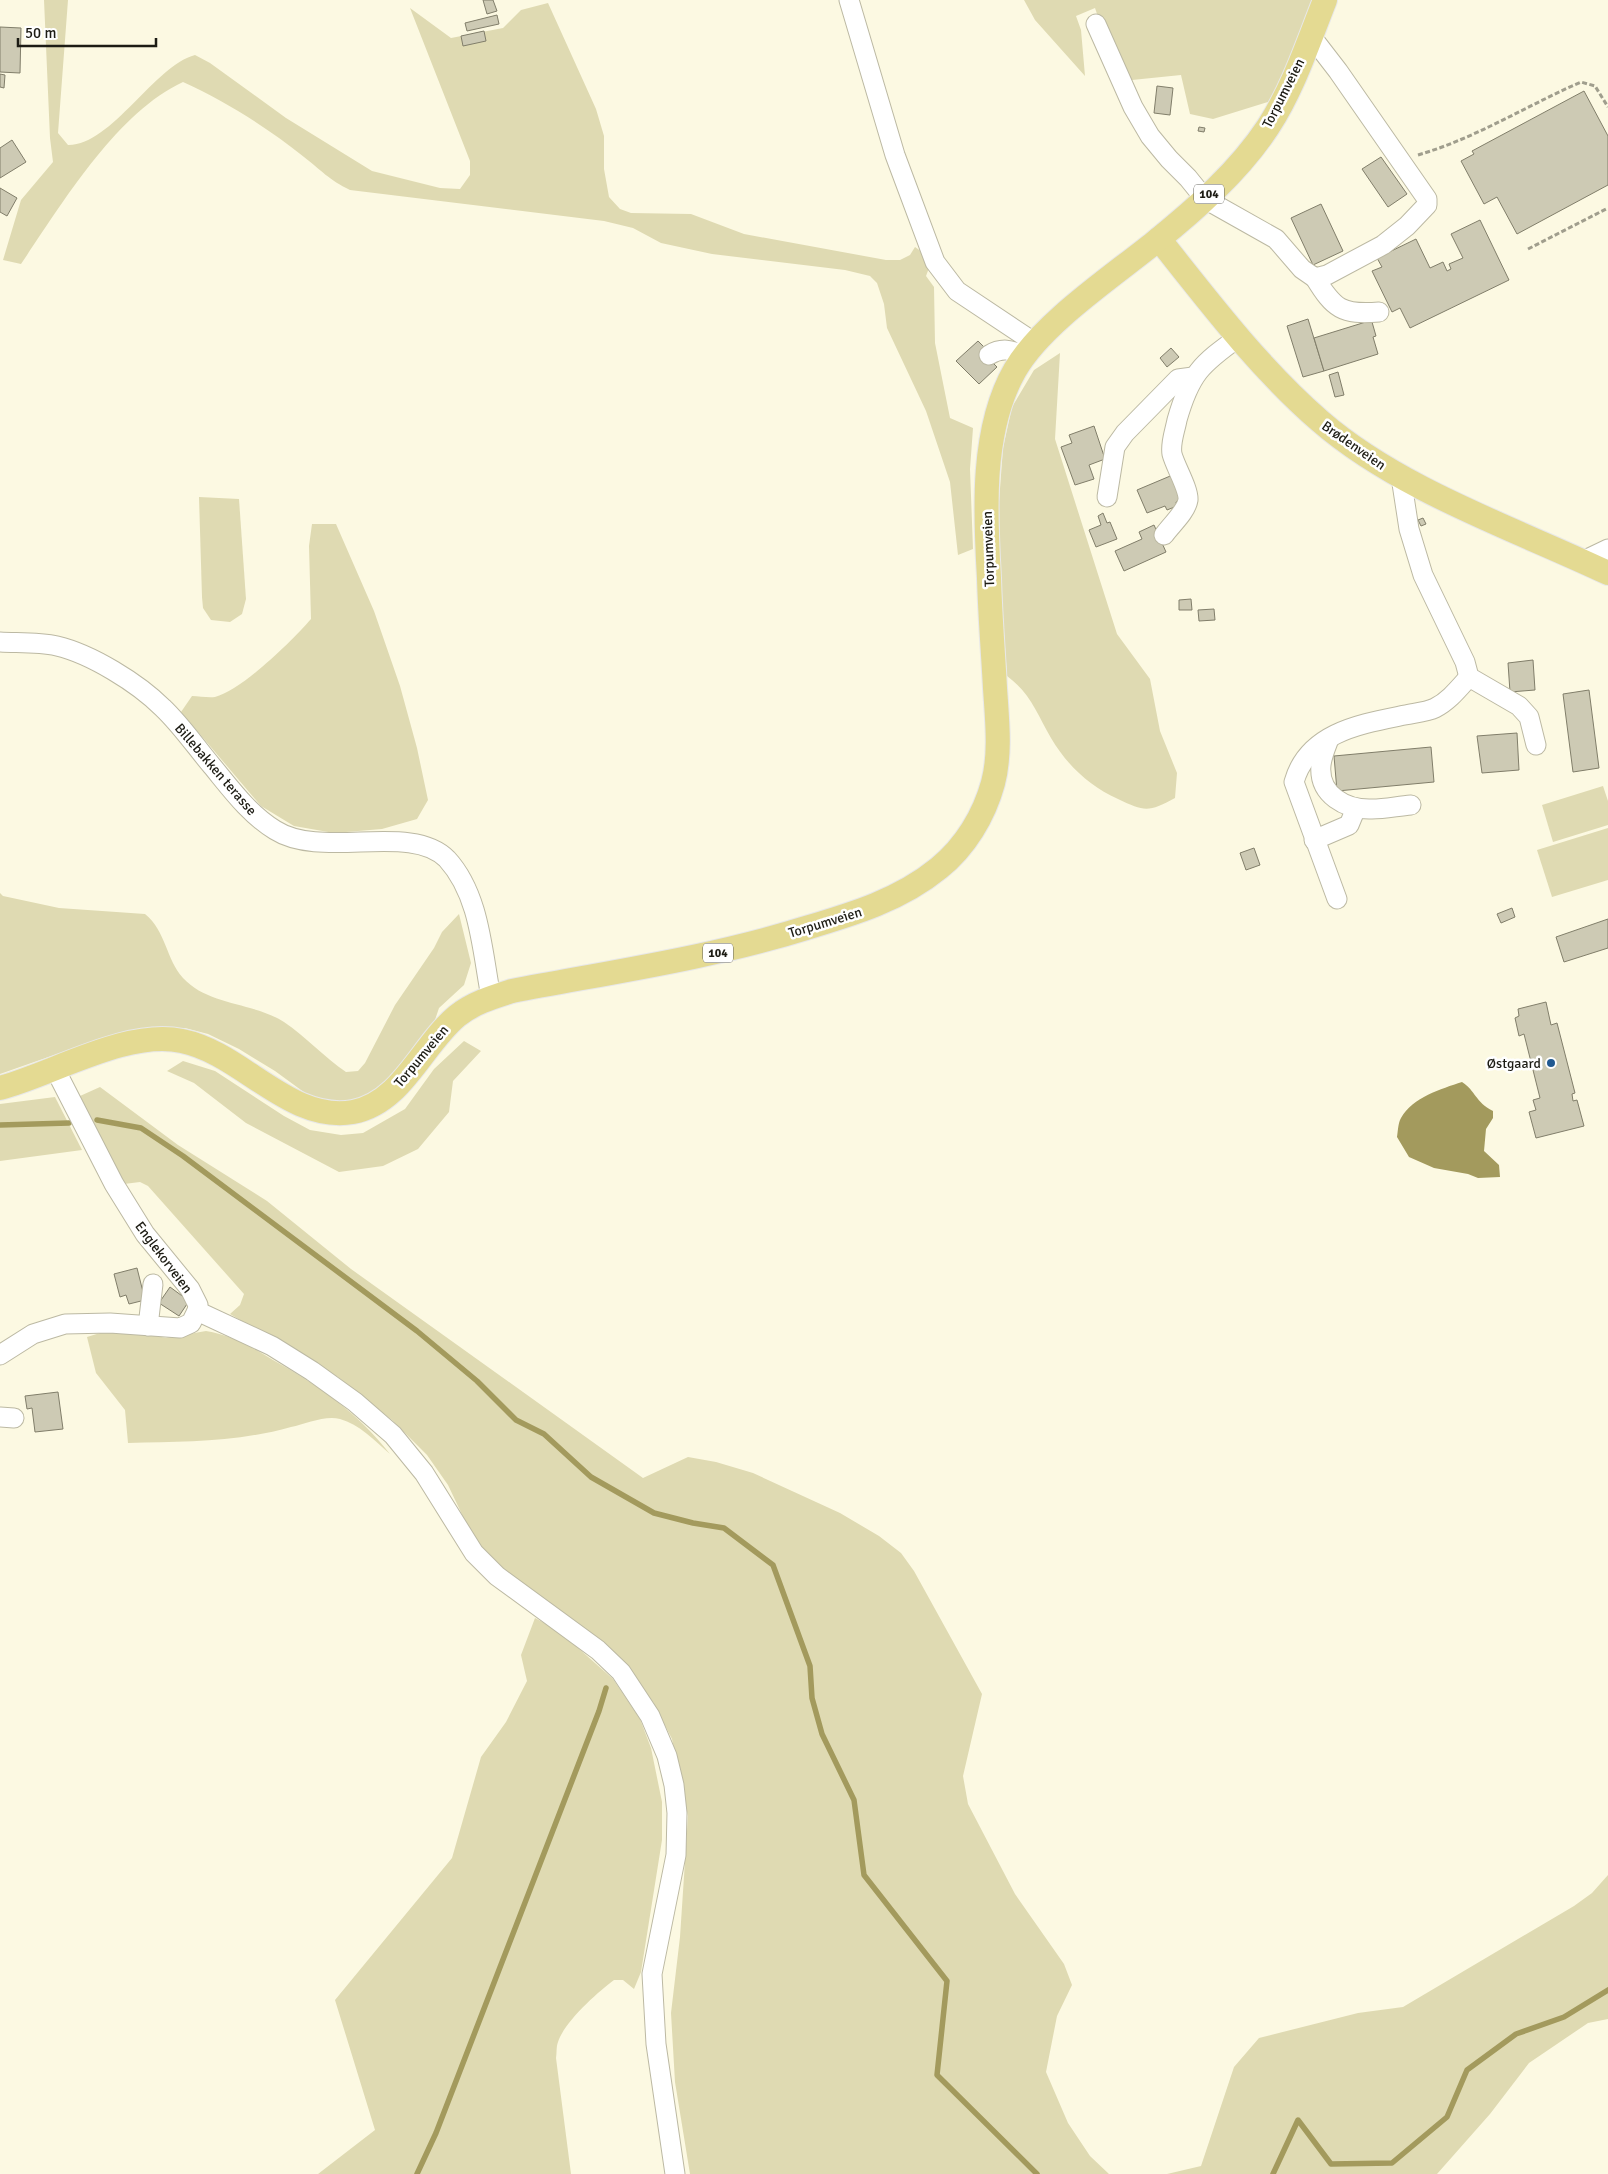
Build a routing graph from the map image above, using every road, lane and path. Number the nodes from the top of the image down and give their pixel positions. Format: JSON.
{"nodes":[{"id":1,"x":849,"y":0,"type":"edge"},
{"id":2,"x":1325,"y":0,"type":"edge"},
{"id":3,"x":1096,"y":24,"type":"dead end"},
{"id":4,"x":1311,"y":36,"type":"junction"},
{"id":5,"x":1608,"y":107,"type":"edge"},
{"id":6,"x":1400,"y":160,"type":"junction"},
{"id":7,"x":1205,"y":199,"type":"junction"},
{"id":8,"x":1608,"y":208,"type":"edge"},
{"id":9,"x":1159,"y":240,"type":"junction"},
{"id":10,"x":1528,"y":249,"type":"dead end"},
{"id":11,"x":1315,"y":278,"type":"junction"},
{"id":12,"x":1379,"y":312,"type":"dead end"},
{"id":13,"x":1239,"y":337,"type":"junction"},
{"id":14,"x":1030,"y":349,"type":"junction"},
{"id":15,"x":989,"y":355,"type":"dead end"},
{"id":16,"x":1193,"y":377,"type":"junction"},
{"id":17,"x":1401,"y":477,"type":"junction"},
{"id":18,"x":1107,"y":497,"type":"dead end"},
{"id":19,"x":1164,"y":534,"type":"dead end"},
{"id":20,"x":1608,"y":549,"type":"edge"},
{"id":21,"x":1583,"y":561,"type":"junction"},
{"id":22,"x":1608,"y":573,"type":"edge"},
{"id":23,"x":0,"y":642,"type":"edge"},
{"id":24,"x":1469,"y":677,"type":"junction"},
{"id":25,"x":1328,"y":738,"type":"junction"},
{"id":26,"x":1536,"y":745,"type":"dead end"},
{"id":27,"x":1411,"y":805,"type":"dead end"},
{"id":28,"x":1356,"y":808,"type":"junction"},
{"id":29,"x":1314,"y":840,"type":"junction"},
{"id":30,"x":1337,"y":899,"type":"dead end"},
{"id":31,"x":491,"y":997,"type":"junction"},
{"id":32,"x":55,"y":1069,"type":"junction"},
{"id":33,"x":0,"y":1088,"type":"edge"},
{"id":34,"x":153,"y":1284,"type":"dead end"},
{"id":35,"x":197,"y":1311,"type":"junction"},
{"id":36,"x":148,"y":1326,"type":"junction"},
{"id":37,"x":0,"y":1355,"type":"edge"},
{"id":38,"x":675,"y":2174,"type":"edge"}],
"edges":[{"from":1,"to":14,"type":"street"},
{"from":2,"to":4,"type":"main road","name":"Torpumveien","number":"104"},
{"from":3,"to":7,"type":"street"},
{"from":4,"to":6,"type":"street"},
{"from":4,"to":7,"type":"main road","name":"Torpumveien","number":"104"},
{"from":5,"to":6,"type":"path"},
{"from":6,"to":11,"type":"street"},
{"from":7,"to":9,"type":"main road","name":"Torpumveien","number":"104"},
{"from":7,"to":11,"type":"street"},
{"from":8,"to":10,"type":"path"},
{"from":9,"to":13,"type":"main road","name":"Brødenveien"},
{"from":9,"to":14,"type":"main road","name":"Torpumveien","number":"104"},
{"from":11,"to":12,"type":"street"},
{"from":13,"to":16,"type":"street"},
{"from":13,"to":17,"type":"main road","name":"Brødenveien"},
{"from":14,"to":15,"type":"street"},
{"from":14,"to":31,"type":"main road","name":"Torpumveien","number":"104"},
{"from":16,"to":18,"type":"street"},
{"from":16,"to":19,"type":"street"},
{"from":17,"to":21,"type":"main road","name":"Brødenveien"},
{"from":17,"to":24,"type":"street"},
{"from":20,"to":21,"type":"street"},
{"from":21,"to":22,"type":"main road","name":"Brødenveien"},
{"from":23,"to":31,"type":"street","name":"Billebakken terasse"},
{"from":24,"to":25,"type":"street"},
{"from":24,"to":26,"type":"street"},
{"from":25,"to":28,"type":"street"},
{"from":25,"to":29,"type":"street"},
{"from":27,"to":28,"type":"street"},
{"from":28,"to":29,"type":"street"},
{"from":29,"to":30,"type":"street"},
{"from":31,"to":32,"type":"main road","name":"Torpumveien","number":"104"},
{"from":32,"to":33,"type":"main road","name":"Torpumveien","number":"104"},
{"from":32,"to":35,"type":"street","name":"Englekorveien"},
{"from":34,"to":36,"type":"street"},
{"from":35,"to":36,"type":"street"},
{"from":35,"to":38,"type":"street"},
{"from":36,"to":37,"type":"street"}]}
